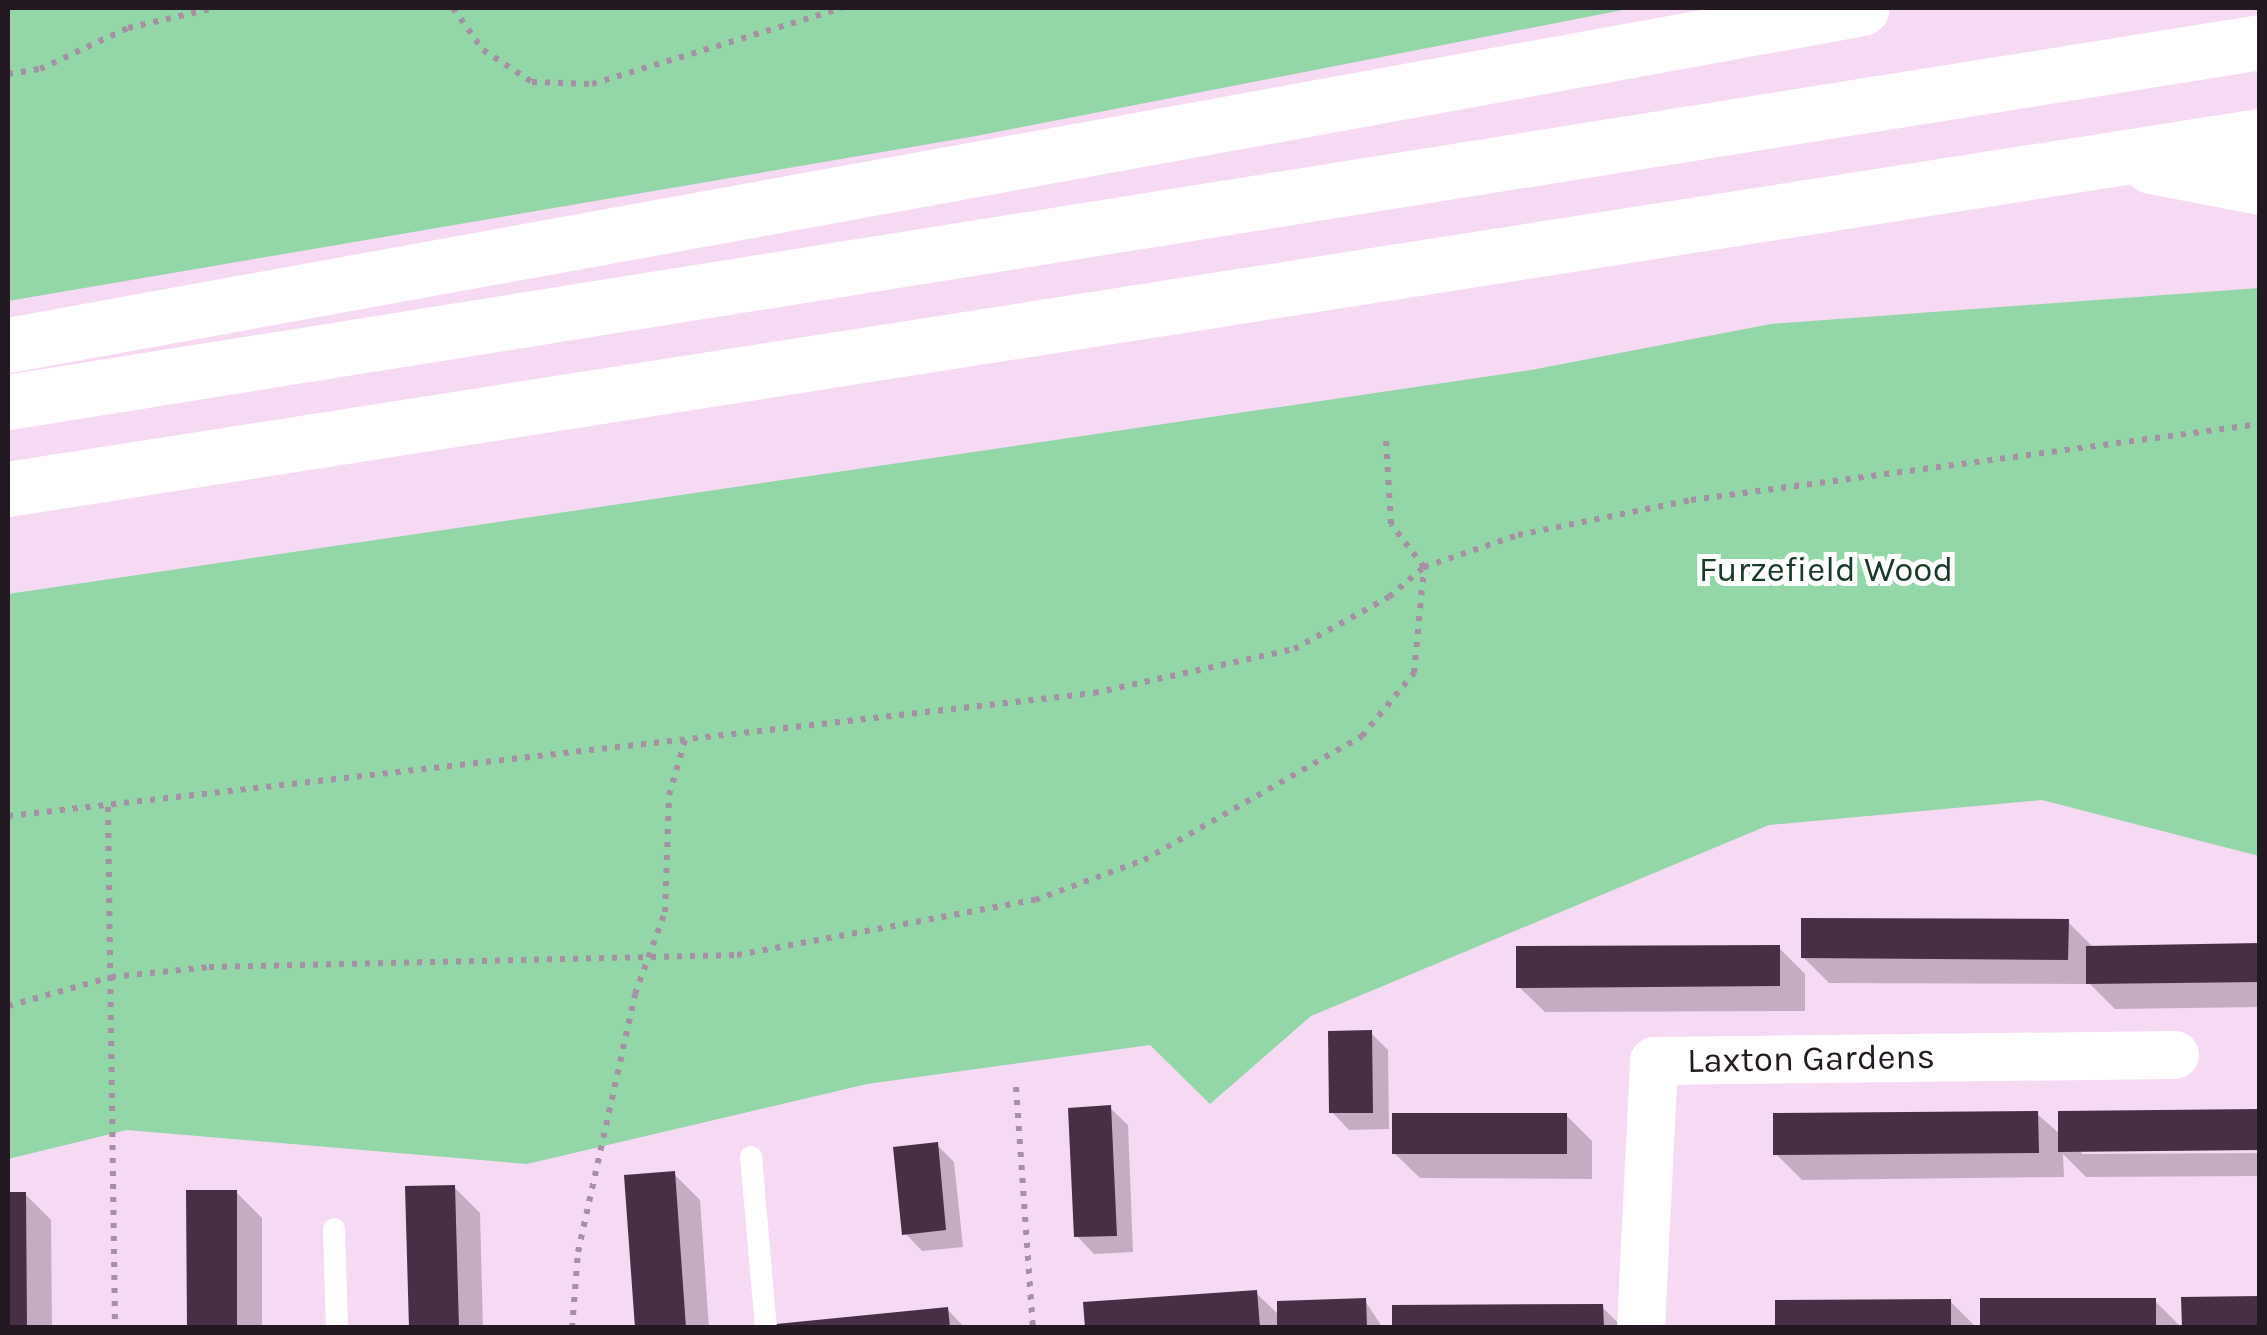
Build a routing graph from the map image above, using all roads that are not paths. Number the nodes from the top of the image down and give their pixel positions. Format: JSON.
{"nodes":[{"id":1,"x":1862,"y":8,"type":"edge"},
{"id":2,"x":2260,"y":42,"type":"edge"},
{"id":3,"x":2260,"y":136,"type":"edge"},
{"id":4,"x":2108,"y":158,"type":"junction"},
{"id":5,"x":2260,"y":187,"type":"edge"},
{"id":6,"x":8,"y":346,"type":"edge"},
{"id":7,"x":8,"y":402,"type":"edge"},
{"id":8,"x":8,"y":489,"type":"edge"},
{"id":9,"x":2175,"y":1055,"type":"dead end"},
{"id":10,"x":751,"y":1157,"type":"dead end"},
{"id":11,"x":334,"y":1229,"type":"dead end"},
{"id":12,"x":336,"y":1328,"type":"edge"},
{"id":13,"x":766,"y":1328,"type":"edge"},
{"id":14,"x":1641,"y":1328,"type":"edge"}],
"edges":[{"from":1,"to":6,"type":"highway"},
{"from":2,"to":7,"type":"highway"},
{"from":3,"to":4,"type":"highway"},
{"from":4,"to":5,"type":"highway"},
{"from":4,"to":8,"type":"highway"},
{"from":9,"to":14,"type":"street","name":"Laxton Gardens"},
{"from":10,"to":13,"type":"lane"},
{"from":11,"to":12,"type":"lane"}]}
